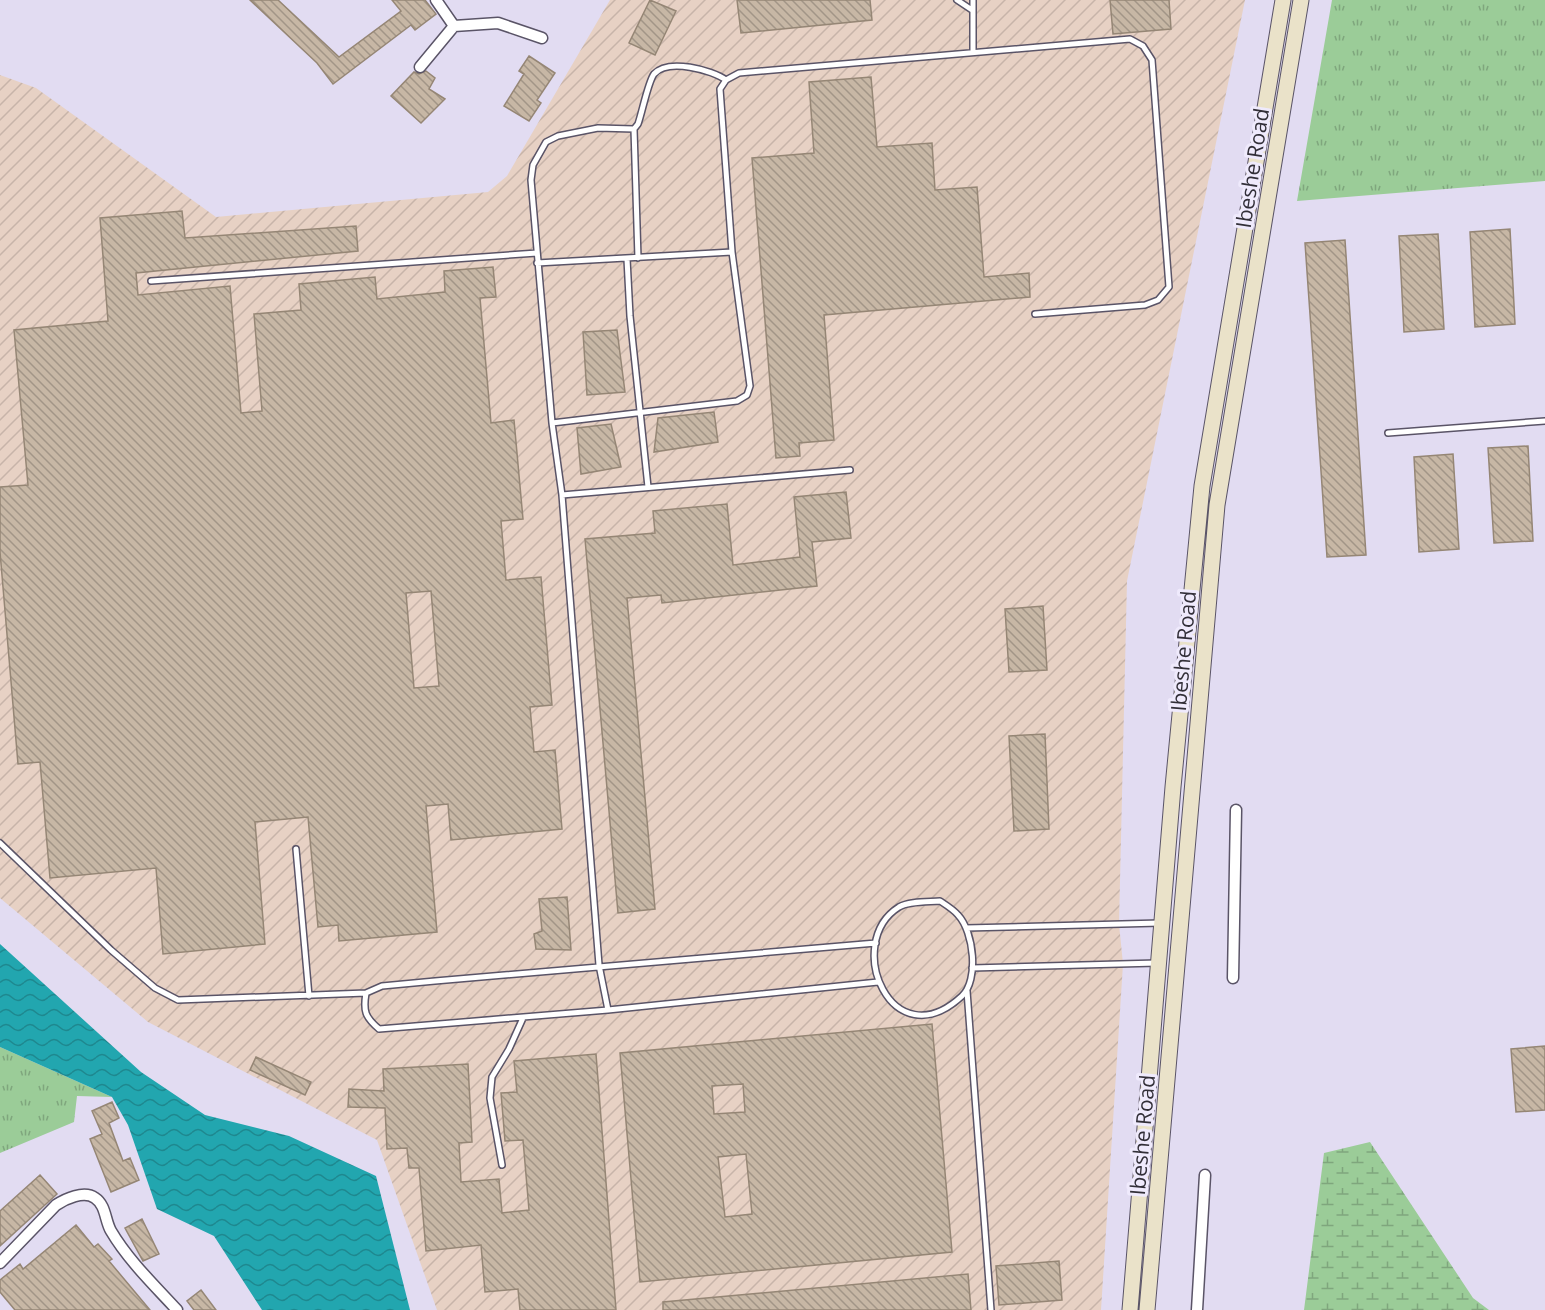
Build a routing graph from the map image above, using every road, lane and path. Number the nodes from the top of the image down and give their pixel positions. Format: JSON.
{"nodes":[{"id":1,"x":436,"y":0,"type":"edge"},
{"id":2,"x":957,"y":0,"type":"edge"},
{"id":3,"x":972,"y":0,"type":"edge"},
{"id":4,"x":1283,"y":0,"type":"edge"},
{"id":5,"x":1301,"y":0,"type":"edge"},
{"id":6,"x":972,"y":10,"type":"junction"},
{"id":7,"x":454,"y":26,"type":"junction"},
{"id":8,"x":542,"y":38,"type":"dead end"},
{"id":9,"x":973,"y":52,"type":"junction"},
{"id":10,"x":420,"y":66,"type":"dead end"},
{"id":11,"x":726,"y":80,"type":"junction"},
{"id":12,"x":634,"y":129,"type":"junction"},
{"id":13,"x":732,"y":252,"type":"junction"},
{"id":14,"x":537,"y":253,"type":"junction"},
{"id":15,"x":638,"y":258,"type":"junction"},
{"id":16,"x":627,"y":259,"type":"junction"},
{"id":17,"x":537,"y":263,"type":"junction"},
{"id":18,"x":151,"y":281,"type":"dead end"},
{"id":19,"x":1035,"y":314,"type":"dead end"},
{"id":20,"x":640,"y":412,"type":"junction"},
{"id":21,"x":1545,"y":421,"type":"edge"},
{"id":22,"x":552,"y":423,"type":"junction"},
{"id":23,"x":1388,"y":433,"type":"dead end"},
{"id":24,"x":850,"y":470,"type":"dead end"},
{"id":25,"x":648,"y":487,"type":"junction"},
{"id":26,"x":562,"y":495,"type":"junction"},
{"id":27,"x":1236,"y":810,"type":"dead end"},
{"id":28,"x":0,"y":843,"type":"edge"},
{"id":29,"x":296,"y":849,"type":"dead end"},
{"id":30,"x":1161,"y":923,"type":"junction"},
{"id":31,"x":966,"y":928,"type":"junction"},
{"id":32,"x":876,"y":943,"type":"junction"},
{"id":33,"x":1158,"y":963,"type":"junction"},
{"id":34,"x":599,"y":965,"type":"junction"},
{"id":35,"x":972,"y":968,"type":"junction"},
{"id":36,"x":1233,"y":978,"type":"dead end"},
{"id":37,"x":878,"y":982,"type":"junction"},
{"id":38,"x":967,"y":991,"type":"junction"},
{"id":39,"x":366,"y":993,"type":"junction"},
{"id":40,"x":309,"y":996,"type":"junction"},
{"id":41,"x":608,"y":1010,"type":"junction"},
{"id":42,"x":523,"y":1018,"type":"junction"},
{"id":43,"x":502,"y":1166,"type":"dead end"},
{"id":44,"x":1205,"y":1175,"type":"dead end"},
{"id":45,"x":0,"y":1263,"type":"edge"},
{"id":46,"x":177,"y":1310,"type":"edge"},
{"id":47,"x":991,"y":1310,"type":"edge"},
{"id":48,"x":1131,"y":1310,"type":"edge"},
{"id":49,"x":1148,"y":1310,"type":"edge"},
{"id":50,"x":1197,"y":1310,"type":"edge"}],
"edges":[{"from":1,"to":7,"type":"street"},
{"from":2,"to":6,"type":"lane"},
{"from":3,"to":6,"type":"lane"},
{"from":4,"to":30,"type":"main road","name":"Ibeshe Road"},
{"from":5,"to":49,"type":"main road","name":"Ibeshe Road"},
{"from":6,"to":9,"type":"lane"},
{"from":7,"to":8,"type":"street"},
{"from":7,"to":10,"type":"street"},
{"from":9,"to":11,"type":"lane"},
{"from":9,"to":19,"type":"lane"},
{"from":11,"to":12,"type":"lane"},
{"from":11,"to":13,"type":"lane"},
{"from":12,"to":14,"type":"lane"},
{"from":12,"to":15,"type":"lane"},
{"from":13,"to":15,"type":"lane"},
{"from":13,"to":20,"type":"lane"},
{"from":14,"to":17,"type":"lane"},
{"from":14,"to":18,"type":"lane"},
{"from":15,"to":16,"type":"lane"},
{"from":16,"to":17,"type":"lane"},
{"from":16,"to":20,"type":"lane"},
{"from":17,"to":22,"type":"lane"},
{"from":20,"to":22,"type":"lane"},
{"from":20,"to":25,"type":"lane"},
{"from":21,"to":23,"type":"lane"},
{"from":22,"to":26,"type":"lane"},
{"from":24,"to":25,"type":"lane"},
{"from":25,"to":26,"type":"lane"},
{"from":26,"to":34,"type":"lane"},
{"from":27,"to":36,"type":"street"},
{"from":28,"to":40,"type":"lane"},
{"from":29,"to":40,"type":"lane"},
{"from":30,"to":31,"type":"lane"},
{"from":30,"to":33,"type":"main road","name":"Ibeshe Road"},
{"from":31,"to":32,"type":"lane"},
{"from":31,"to":35,"type":"lane"},
{"from":32,"to":34,"type":"lane"},
{"from":32,"to":37,"type":"lane"},
{"from":33,"to":35,"type":"lane"},
{"from":33,"to":48,"type":"main road","name":"Ibeshe Road"},
{"from":34,"to":39,"type":"lane"},
{"from":34,"to":41,"type":"lane"},
{"from":35,"to":38,"type":"lane"},
{"from":37,"to":38,"type":"lane"},
{"from":37,"to":41,"type":"lane"},
{"from":38,"to":47,"type":"lane"},
{"from":39,"to":40,"type":"lane"},
{"from":39,"to":42,"type":"lane"},
{"from":41,"to":42,"type":"lane"},
{"from":42,"to":43,"type":"lane"},
{"from":44,"to":50,"type":"street"},
{"from":45,"to":46,"type":"street"}]}
